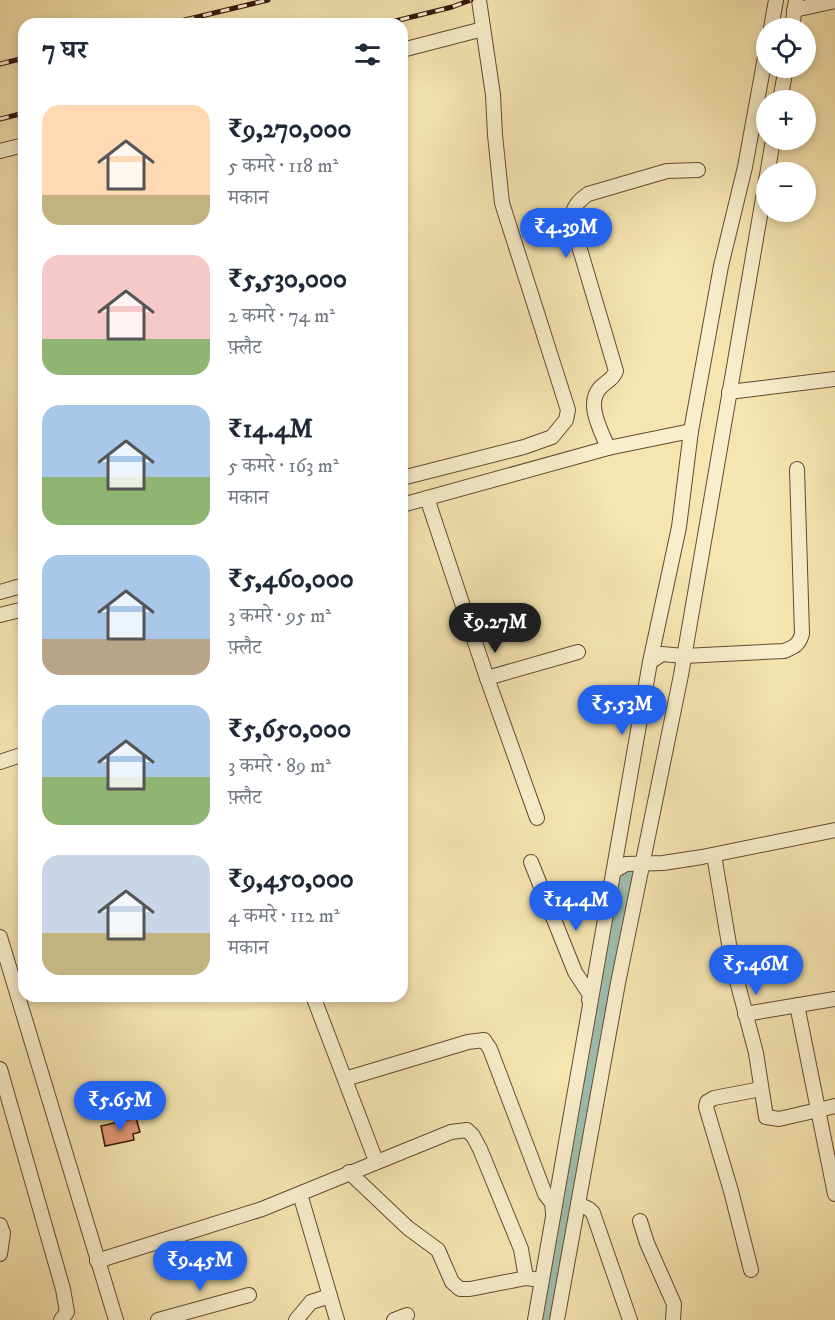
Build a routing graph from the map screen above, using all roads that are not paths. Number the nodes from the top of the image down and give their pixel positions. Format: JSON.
{"nodes":[{"id":1,"x":479,"y":0,"type":"edge"},
{"id":2,"x":776,"y":0,"type":"edge"},
{"id":3,"x":835,"y":1,"type":"edge"},
{"id":4,"x":795,"y":5,"type":"edge"},
{"id":5,"x":773,"y":18,"type":"edge"},
{"id":6,"x":483,"y":29,"type":"junction"},
{"id":7,"x":408,"y":48,"type":"edge"},
{"id":8,"x":761,"y":78,"type":"edge"},
{"id":9,"x":18,"y":146,"type":"edge"},
{"id":10,"x":0,"y":151,"type":"edge"},
{"id":11,"x":745,"y":167,"type":"junction"},
{"id":12,"x":756,"y":168,"type":"edge"},
{"id":13,"x":698,"y":170,"type":"dead end"},
{"id":14,"x":759,"y":222,"type":"edge"},
{"id":15,"x":835,"y":379,"type":"edge"},
{"id":16,"x":729,"y":392,"type":"junction"},
{"id":17,"x":691,"y":432,"type":"junction"},
{"id":18,"x":609,"y":448,"type":"junction"},
{"id":19,"x":797,"y":468,"type":"dead end"},
{"id":20,"x":408,"y":476,"type":"edge"},
{"id":21,"x":427,"y":498,"type":"junction"},
{"id":22,"x":408,"y":503,"type":"edge"},
{"id":23,"x":18,"y":587,"type":"edge"},
{"id":24,"x":0,"y":592,"type":"edge"},
{"id":25,"x":18,"y":610,"type":"edge"},
{"id":26,"x":0,"y":615,"type":"edge"},
{"id":27,"x":578,"y":652,"type":"dead end"},
{"id":28,"x":680,"y":656,"type":"junction"},
{"id":29,"x":656,"y":658,"type":"junction"},
{"id":30,"x":487,"y":678,"type":"junction"},
{"id":31,"x":18,"y":756,"type":"edge"},
{"id":32,"x":0,"y":762,"type":"edge"},
{"id":33,"x":537,"y":818,"type":"dead end"},
{"id":34,"x":835,"y":830,"type":"edge"},
{"id":35,"x":714,"y":855,"type":"junction"},
{"id":36,"x":531,"y":862,"type":"dead end"},
{"id":37,"x":630,"y":866,"type":"junction"},
{"id":38,"x":0,"y":937,"type":"edge"},
{"id":39,"x":18,"y":997,"type":"edge"},
{"id":40,"x":835,"y":999,"type":"edge"},
{"id":41,"x":19,"y":1002,"type":"edge"},
{"id":42,"x":315,"y":1002,"type":"edge"},
{"id":43,"x":589,"y":1005,"type":"junction"},
{"id":44,"x":797,"y":1005,"type":"junction"},
{"id":45,"x":745,"y":1014,"type":"junction"},
{"id":46,"x":0,"y":1069,"type":"edge"},
{"id":47,"x":345,"y":1079,"type":"junction"},
{"id":48,"x":761,"y":1089,"type":"junction"},
{"id":49,"x":835,"y":1106,"type":"edge"},
{"id":50,"x":818,"y":1110,"type":"junction"},
{"id":51,"x":376,"y":1161,"type":"junction"},
{"id":52,"x":350,"y":1172,"type":"junction"},
{"id":53,"x":300,"y":1194,"type":"junction"},
{"id":54,"x":835,"y":1194,"type":"edge"},
{"id":55,"x":578,"y":1204,"type":"junction"},
{"id":56,"x":554,"y":1217,"type":"junction"},
{"id":57,"x":640,"y":1221,"type":"dead end"},
{"id":58,"x":0,"y":1225,"type":"edge"},
{"id":59,"x":0,"y":1254,"type":"edge"},
{"id":60,"x":97,"y":1261,"type":"junction"},
{"id":61,"x":751,"y":1270,"type":"dead end"},
{"id":62,"x":526,"y":1278,"type":"junction"},
{"id":63,"x":542,"y":1281,"type":"junction"},
{"id":64,"x":249,"y":1295,"type":"dead end"},
{"id":65,"x":330,"y":1296,"type":"junction"},
{"id":66,"x":61,"y":1320,"type":"edge"},
{"id":67,"x":116,"y":1320,"type":"edge"},
{"id":68,"x":158,"y":1320,"type":"edge"},
{"id":69,"x":296,"y":1320,"type":"edge"},
{"id":70,"x":337,"y":1320,"type":"edge"},
{"id":71,"x":536,"y":1320,"type":"edge"},
{"id":72,"x":557,"y":1320,"type":"edge"},
{"id":73,"x":630,"y":1320,"type":"edge"},
{"id":74,"x":673,"y":1320,"type":"edge"}],
"edges":[{"from":1,"to":6,"type":"street"},
{"from":2,"to":5,"type":"street"},
{"from":3,"to":4,"type":"street"},
{"from":6,"to":7,"type":"street"},
{"from":6,"to":20,"type":"street"},
{"from":8,"to":11,"type":"street"},
{"from":9,"to":10,"type":"street"},
{"from":11,"to":12,"type":"street"},
{"from":11,"to":17,"type":"street"},
{"from":13,"to":18,"type":"street"},
{"from":14,"to":16,"type":"street"},
{"from":15,"to":16,"type":"street"},
{"from":16,"to":28,"type":"street"},
{"from":17,"to":18,"type":"street"},
{"from":17,"to":29,"type":"street"},
{"from":18,"to":21,"type":"street"},
{"from":19,"to":28,"type":"street"},
{"from":21,"to":22,"type":"street"},
{"from":21,"to":30,"type":"street"},
{"from":23,"to":24,"type":"street"},
{"from":25,"to":26,"type":"street"},
{"from":27,"to":30,"type":"street"},
{"from":28,"to":29,"type":"street"},
{"from":28,"to":37,"type":"street"},
{"from":29,"to":37,"type":"street"},
{"from":30,"to":33,"type":"street"},
{"from":31,"to":32,"type":"street"},
{"from":34,"to":35,"type":"street"},
{"from":35,"to":37,"type":"street"},
{"from":35,"to":45,"type":"street"},
{"from":36,"to":43,"type":"street"},
{"from":37,"to":43,"type":"street"},
{"from":37,"to":55,"type":"street"},
{"from":38,"to":39,"type":"street"},
{"from":40,"to":44,"type":"street"},
{"from":41,"to":60,"type":"street"},
{"from":42,"to":47,"type":"street"},
{"from":43,"to":56,"type":"street"},
{"from":44,"to":45,"type":"street"},
{"from":44,"to":50,"type":"street"},
{"from":45,"to":48,"type":"street"},
{"from":46,"to":66,"type":"street"},
{"from":47,"to":51,"type":"street"},
{"from":47,"to":56,"type":"street"},
{"from":48,"to":50,"type":"street"},
{"from":48,"to":61,"type":"street"},
{"from":49,"to":50,"type":"street"},
{"from":50,"to":54,"type":"street"},
{"from":51,"to":52,"type":"street"},
{"from":51,"to":62,"type":"street"},
{"from":52,"to":53,"type":"street"},
{"from":52,"to":62,"type":"street"},
{"from":53,"to":60,"type":"street"},
{"from":53,"to":65,"type":"street"},
{"from":55,"to":72,"type":"street"},
{"from":55,"to":73,"type":"street"},
{"from":56,"to":63,"type":"street"},
{"from":57,"to":74,"type":"street"},
{"from":58,"to":59,"type":"street"},
{"from":60,"to":67,"type":"street"},
{"from":62,"to":63,"type":"street"},
{"from":63,"to":71,"type":"street"},
{"from":64,"to":68,"type":"street"},
{"from":65,"to":69,"type":"street"},
{"from":65,"to":70,"type":"street"}]}
